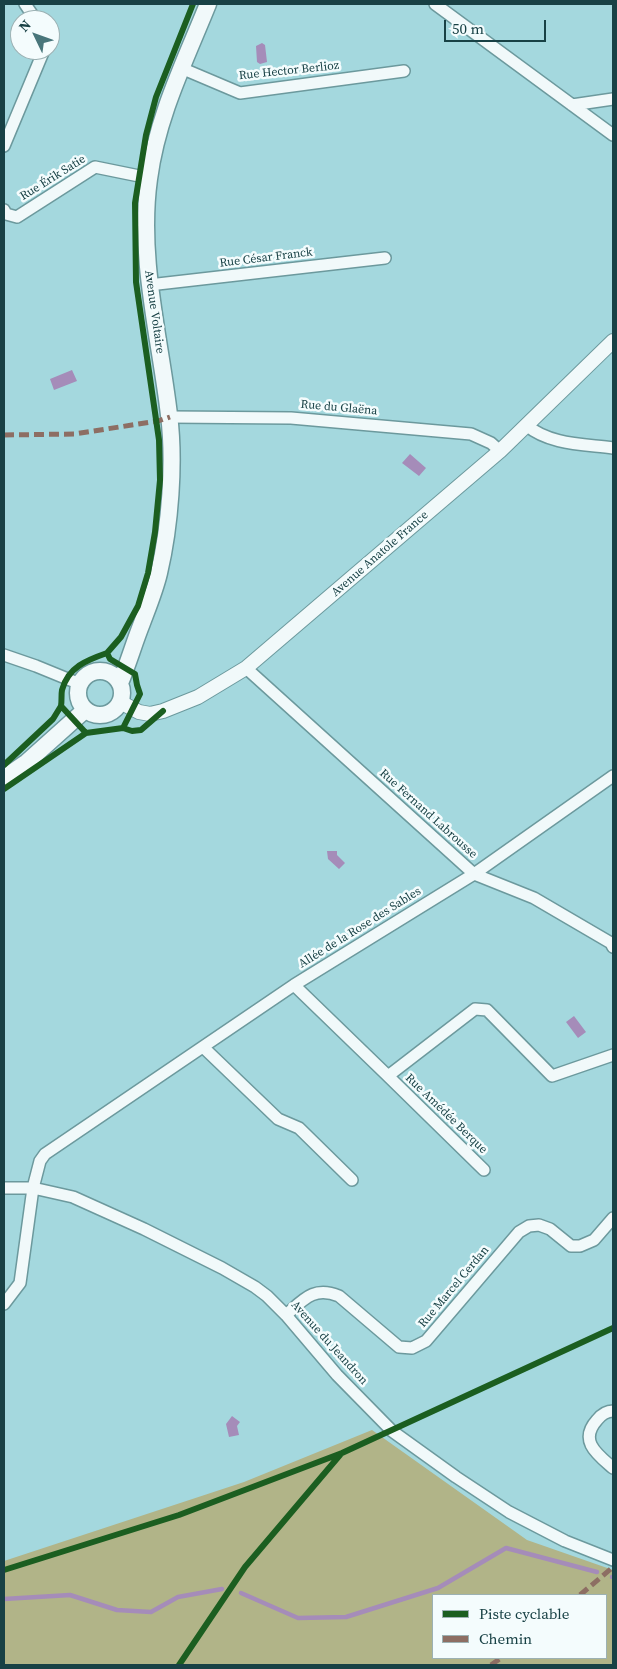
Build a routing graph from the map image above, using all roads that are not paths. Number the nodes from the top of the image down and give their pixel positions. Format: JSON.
{"nodes":[{"id":1,"x":208,"y":4,"type":"edge"},
{"id":2,"x":435,"y":4,"type":"edge"},
{"id":3,"x":40,"y":60,"type":"edge"},
{"id":4,"x":181,"y":68,"type":"junction"},
{"id":5,"x":404,"y":71,"type":"dead end"},
{"id":6,"x":613,"y":99,"type":"edge"},
{"id":7,"x":572,"y":104,"type":"junction"},
{"id":8,"x":613,"y":134,"type":"edge"},
{"id":9,"x":4,"y":146,"type":"edge"},
{"id":10,"x":149,"y":178,"type":"junction"},
{"id":11,"x":4,"y":210,"type":"edge"},
{"id":12,"x":385,"y":258,"type":"dead end"},
{"id":13,"x":149,"y":285,"type":"junction"},
{"id":14,"x":613,"y":341,"type":"edge"},
{"id":15,"x":170,"y":417,"type":"junction"},
{"id":16,"x":526,"y":425,"type":"junction"},
{"id":17,"x":613,"y":448,"type":"edge"},
{"id":18,"x":500,"y":451,"type":"junction"},
{"id":19,"x":141,"y":626,"type":"junction"},
{"id":20,"x":4,"y":656,"type":"edge"},
{"id":21,"x":246,"y":668,"type":"junction"},
{"id":22,"x":104,"y":671,"type":"junction"},
{"id":23,"x":120,"y":683,"type":"junction"},
{"id":24,"x":80,"y":684,"type":"junction"},
{"id":25,"x":120,"y":702,"type":"junction"},
{"id":26,"x":85,"y":710,"type":"junction"},
{"id":27,"x":613,"y":776,"type":"edge"},
{"id":28,"x":4,"y":778,"type":"edge"},
{"id":29,"x":474,"y":874,"type":"junction"},
{"id":30,"x":613,"y":947,"type":"edge"},
{"id":31,"x":294,"y":985,"type":"junction"},
{"id":32,"x":203,"y":1046,"type":"junction"},
{"id":33,"x":613,"y":1055,"type":"edge"},
{"id":34,"x":388,"y":1076,"type":"junction"},
{"id":35,"x":484,"y":1170,"type":"dead end"},
{"id":36,"x":352,"y":1180,"type":"dead end"},
{"id":37,"x":4,"y":1188,"type":"edge"},
{"id":38,"x":33,"y":1188,"type":"junction"},
{"id":39,"x":613,"y":1218,"type":"edge"},
{"id":40,"x":4,"y":1304,"type":"edge"},
{"id":41,"x":286,"y":1315,"type":"junction"},
{"id":42,"x":613,"y":1411,"type":"edge"},
{"id":43,"x":613,"y":1468,"type":"edge"},
{"id":44,"x":613,"y":1560,"type":"edge"}],
"edges":[{"from":1,"to":4,"type":"main road","name":"Avenue Voltaire"},
{"from":2,"to":7,"type":"street"},
{"from":3,"to":9,"type":"street"},
{"from":4,"to":5,"type":"street","name":"Rue Hector Berlioz"},
{"from":4,"to":10,"type":"main road","name":"Avenue Voltaire"},
{"from":6,"to":7,"type":"street"},
{"from":7,"to":8,"type":"street"},
{"from":10,"to":11,"type":"street","name":"Rue Érik Satie"},
{"from":10,"to":13,"type":"main road","name":"Avenue Voltaire"},
{"from":12,"to":13,"type":"street","name":"Rue César Franck"},
{"from":13,"to":15,"type":"main road","name":"Avenue Voltaire"},
{"from":14,"to":16,"type":"street","name":"Avenue Anatole France"},
{"from":15,"to":18,"type":"street","name":"Rue du Glaëna"},
{"from":15,"to":19,"type":"main road","name":"Avenue Voltaire"},
{"from":16,"to":17,"type":"street"},
{"from":16,"to":18,"type":"street","name":"Avenue Anatole France"},
{"from":18,"to":21,"type":"street","name":"Avenue Anatole France"},
{"from":19,"to":22,"type":"main road","name":"Avenue Voltaire"},
{"from":19,"to":23,"type":"main road","name":"Avenue Voltaire"},
{"from":20,"to":24,"type":"street"},
{"from":21,"to":25,"type":"street","name":"Avenue Anatole France"},
{"from":21,"to":29,"type":"street","name":"Rue Fernand Labrousse"},
{"from":22,"to":23,"type":"main road"},
{"from":22,"to":24,"type":"main road"},
{"from":23,"to":25,"type":"main road"},
{"from":24,"to":26,"type":"main road"},
{"from":25,"to":26,"type":"main road"},
{"from":26,"to":28,"type":"main road"},
{"from":27,"to":29,"type":"street","name":"Allée de la Rose des Sables"},
{"from":29,"to":30,"type":"street","name":"Rue Fernand Labrousse"},
{"from":29,"to":31,"type":"street","name":"Allée de la Rose des Sables"},
{"from":31,"to":32,"type":"street","name":"Allée de la Rose des Sables"},
{"from":31,"to":34,"type":"street","name":"Rue Amédée Berque"},
{"from":32,"to":36,"type":"street"},
{"from":32,"to":38,"type":"street","name":"Allée de la Rose des Sables"},
{"from":33,"to":34,"type":"street","name":"Rue Amédée Berque"},
{"from":34,"to":35,"type":"street","name":"Rue Amédée Berque"},
{"from":37,"to":38,"type":"street","name":"Avenue du Jeandron"},
{"from":38,"to":40,"type":"street","name":"Allée de la Rose des Sables"},
{"from":38,"to":41,"type":"street","name":"Avenue du Jeandron"},
{"from":39,"to":41,"type":"street","name":"Rue Marcel Cerdan"},
{"from":41,"to":44,"type":"street","name":"Avenue du Jeandron"},
{"from":42,"to":43,"type":"street"}]}
